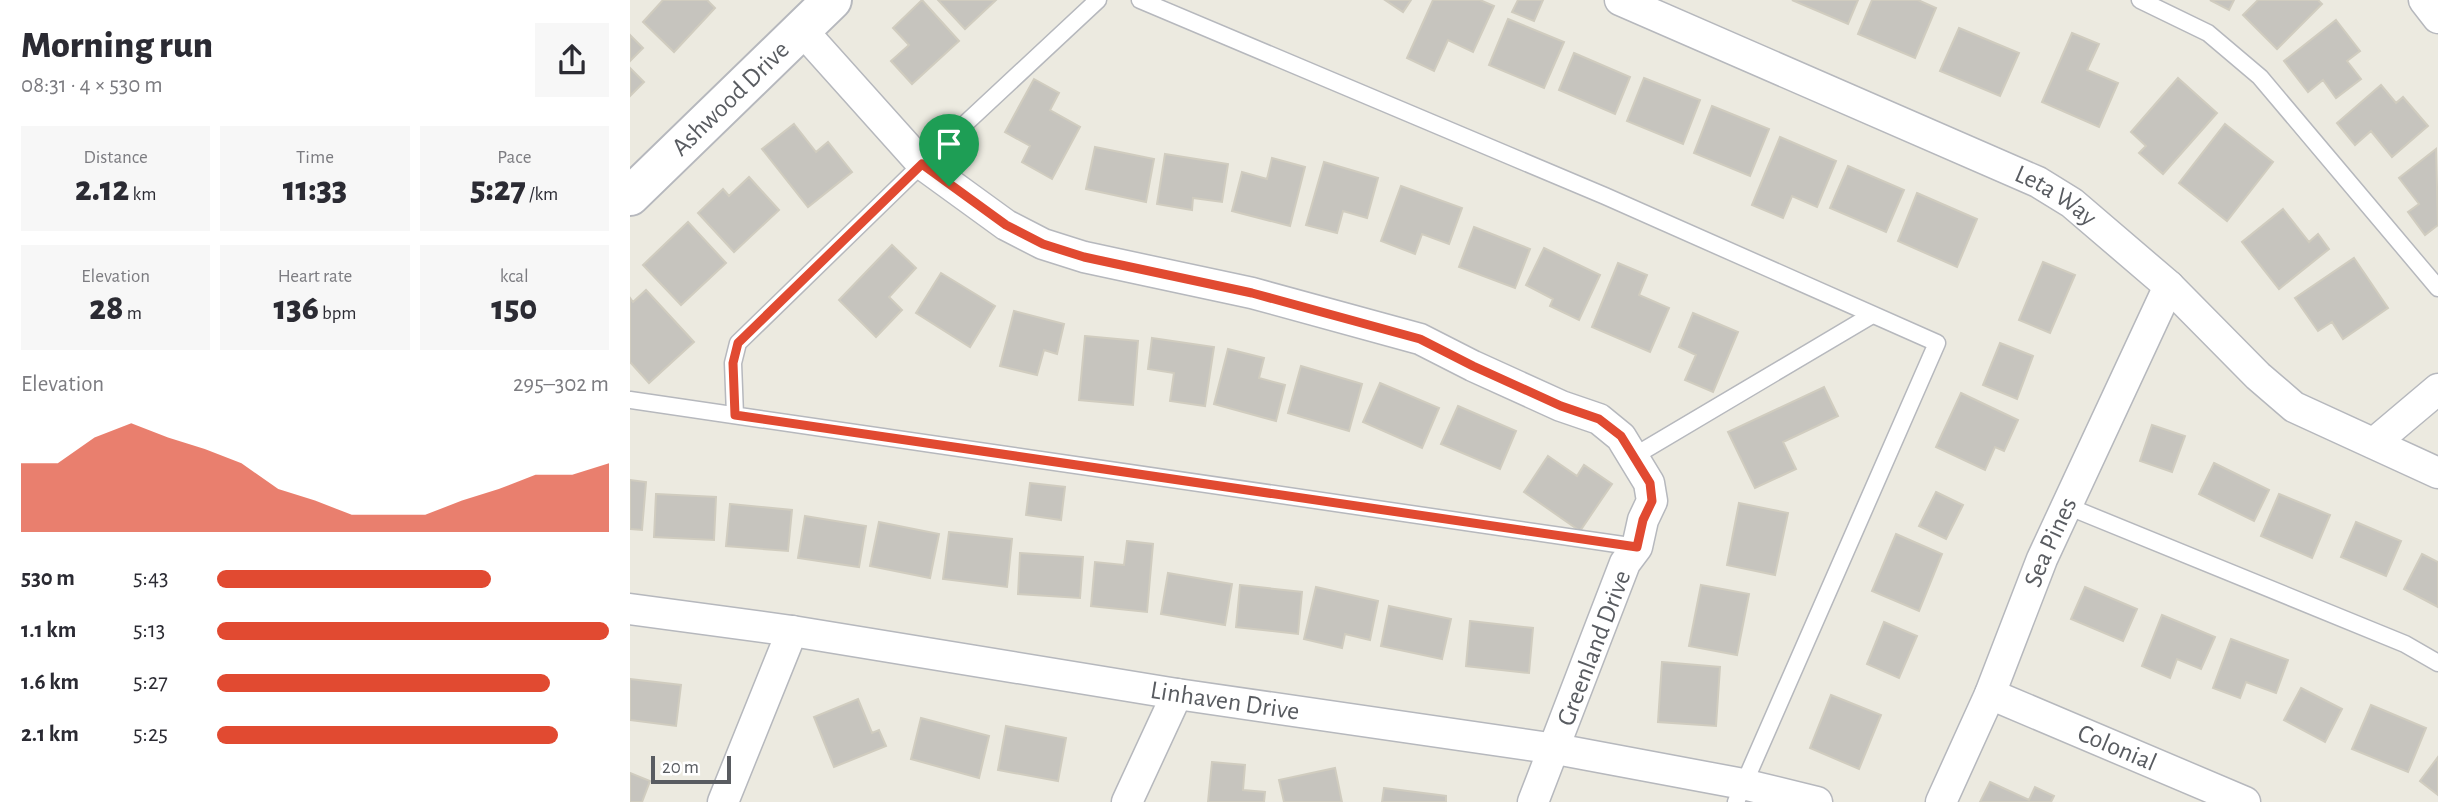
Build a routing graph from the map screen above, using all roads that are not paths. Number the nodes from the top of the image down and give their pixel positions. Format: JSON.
{"nodes":[{"id":1,"x":832,"y":0,"type":"edge"},
{"id":2,"x":1098,"y":0,"type":"edge"},
{"id":3,"x":1140,"y":0,"type":"edge"},
{"id":4,"x":1620,"y":0,"type":"edge"},
{"id":5,"x":2140,"y":0,"type":"edge"},
{"id":6,"x":2424,"y":0,"type":"edge"},
{"id":7,"x":2438,"y":18,"type":"edge"},
{"id":8,"x":801,"y":29,"type":"junction"},
{"id":9,"x":922,"y":164,"type":"junction"},
{"id":10,"x":630,"y":196,"type":"edge"},
{"id":11,"x":2169,"y":286,"type":"junction"},
{"id":12,"x":2438,"y":288,"type":"edge"},
{"id":13,"x":1872,"y":315,"type":"junction"},
{"id":14,"x":2438,"y":389,"type":"edge"},
{"id":15,"x":630,"y":400,"type":"edge"},
{"id":16,"x":735,"y":415,"type":"junction"},
{"id":17,"x":2374,"y":443,"type":"junction"},
{"id":18,"x":1636,"y":455,"type":"junction"},
{"id":19,"x":2438,"y":474,"type":"edge"},
{"id":20,"x":2067,"y":506,"type":"junction"},
{"id":21,"x":1637,"y":547,"type":"junction"},
{"id":22,"x":630,"y":609,"type":"edge"},
{"id":23,"x":792,"y":631,"type":"junction"},
{"id":24,"x":2438,"y":663,"type":"edge"},
{"id":25,"x":1990,"y":694,"type":"junction"},
{"id":26,"x":1177,"y":695,"type":"junction"},
{"id":27,"x":1556,"y":750,"type":"junction"},
{"id":28,"x":1739,"y":793,"type":"edge"},
{"id":29,"x":723,"y":802,"type":"edge"},
{"id":30,"x":1127,"y":802,"type":"edge"},
{"id":31,"x":1534,"y":802,"type":"edge"},
{"id":32,"x":1817,"y":802,"type":"edge"},
{"id":33,"x":1941,"y":802,"type":"edge"},
{"id":34,"x":2245,"y":802,"type":"edge"}],
"edges":[{"from":1,"to":8,"type":"street","name":"Ashwood Drive"},
{"from":2,"to":9,"type":"lane"},
{"from":3,"to":13,"type":"lane"},
{"from":4,"to":11,"type":"street","name":"Leta Way"},
{"from":5,"to":12,"type":"lane"},
{"from":6,"to":7,"type":"street"},
{"from":8,"to":9,"type":"street","name":"Greenland Drive"},
{"from":8,"to":10,"type":"street","name":"Ashwood Drive"},
{"from":9,"to":16,"type":"lane"},
{"from":9,"to":18,"type":"street","name":"Greenland Drive"},
{"from":11,"to":17,"type":"street","name":"Leta Way"},
{"from":11,"to":20,"type":"street","name":"Sea Pines"},
{"from":13,"to":18,"type":"lane"},
{"from":13,"to":28,"type":"lane"},
{"from":14,"to":17,"type":"street"},
{"from":15,"to":16,"type":"lane"},
{"from":16,"to":21,"type":"lane"},
{"from":17,"to":19,"type":"street","name":"Leta Way"},
{"from":18,"to":21,"type":"street","name":"Greenland Drive"},
{"from":20,"to":24,"type":"lane"},
{"from":20,"to":25,"type":"street","name":"Sea Pines"},
{"from":21,"to":27,"type":"street","name":"Greenland Drive"},
{"from":22,"to":23,"type":"street","name":"Linhaven Drive"},
{"from":23,"to":26,"type":"street","name":"Linhaven Drive"},
{"from":23,"to":29,"type":"street"},
{"from":25,"to":33,"type":"street","name":"Sea Pines"},
{"from":25,"to":34,"type":"street","name":"Colonial"},
{"from":26,"to":27,"type":"street","name":"Linhaven Drive"},
{"from":26,"to":30,"type":"street"},
{"from":27,"to":28,"type":"street","name":"Linhaven Drive"},
{"from":27,"to":31,"type":"street","name":"Greenland Drive"},
{"from":28,"to":32,"type":"street","name":"Linhaven Drive"}]}
